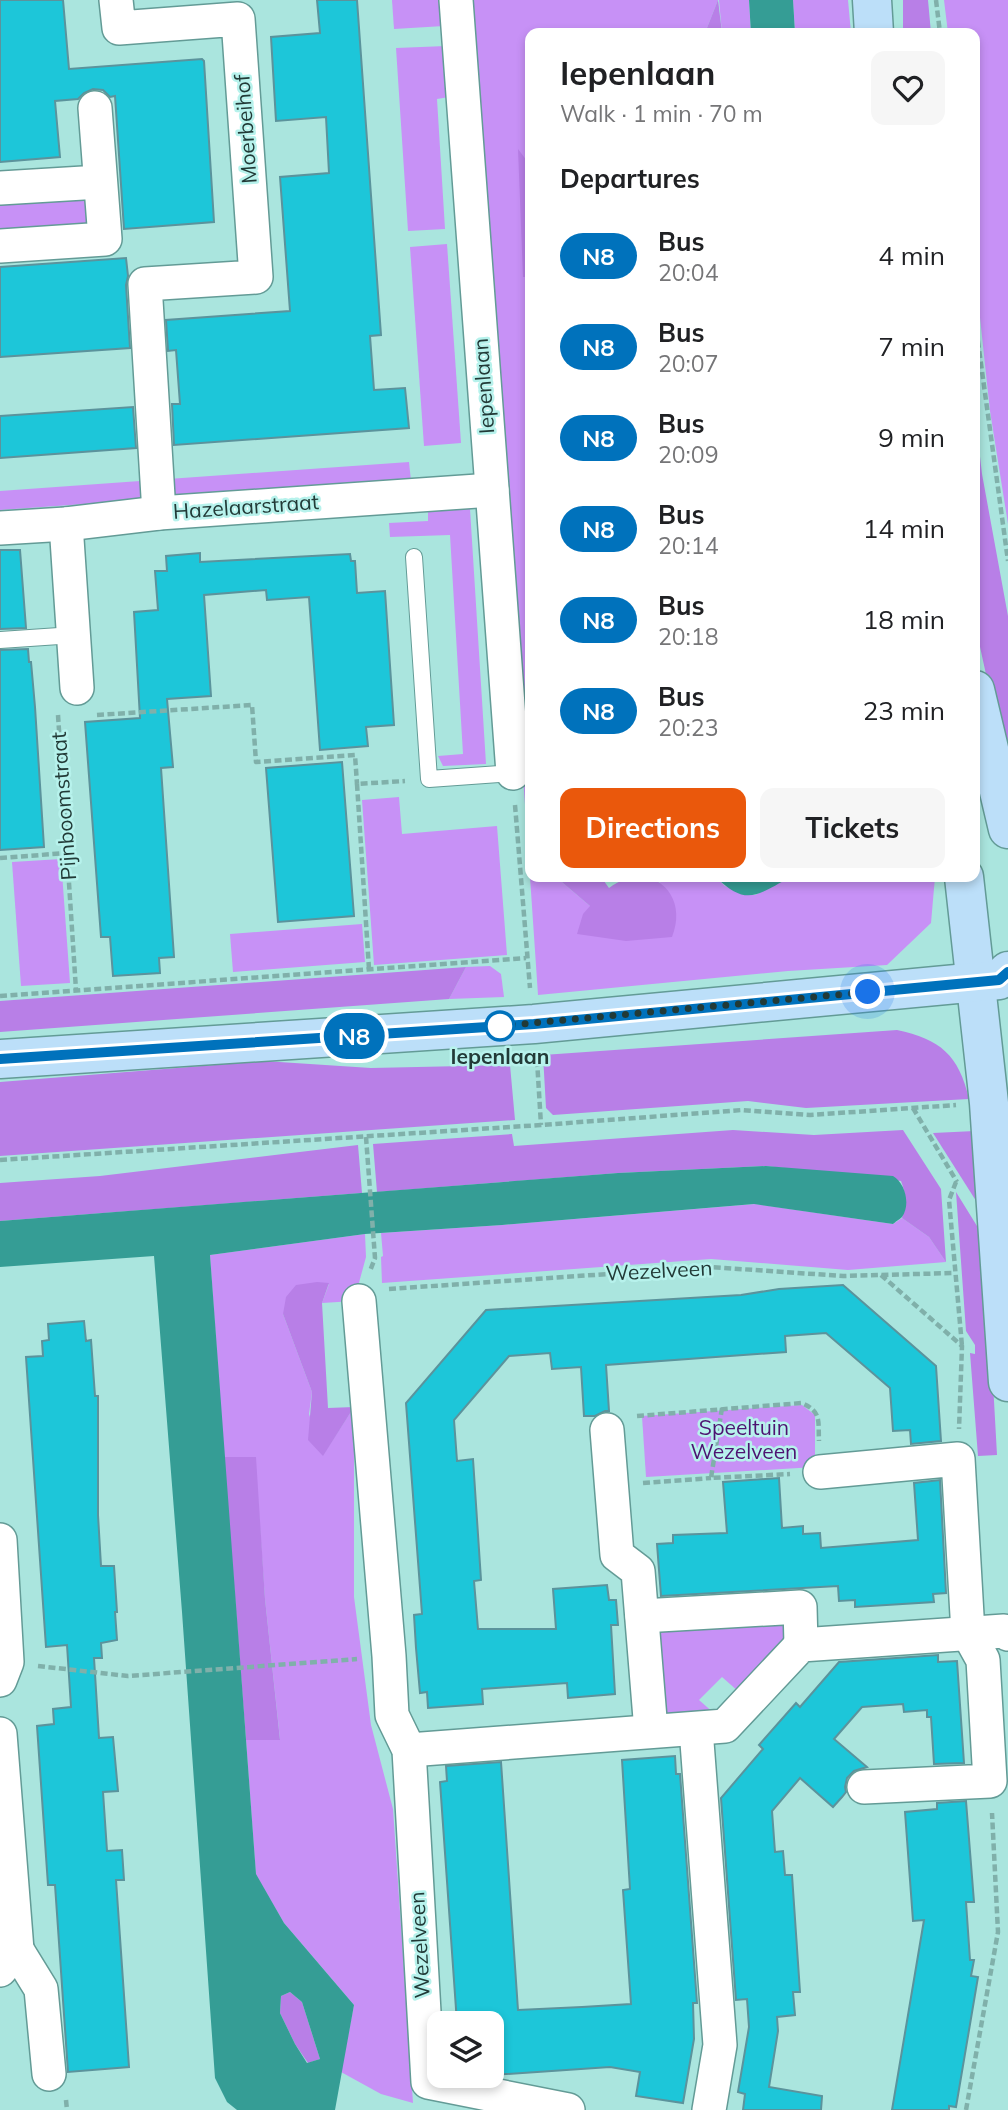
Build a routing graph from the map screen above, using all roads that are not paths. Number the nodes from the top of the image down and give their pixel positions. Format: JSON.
{"nodes":[{"id":1,"x":116,"y":0,"type":"edge"},
{"id":2,"x":456,"y":0,"type":"edge"},
{"id":3,"x":872,"y":0,"type":"edge"},
{"id":4,"x":895,"y":0,"type":"edge"},
{"id":5,"x":874,"y":28,"type":"edge"},
{"id":6,"x":897,"y":28,"type":"edge"},
{"id":7,"x":95,"y":108,"type":"dead end"},
{"id":8,"x":100,"y":182,"type":"junction"},
{"id":9,"x":0,"y":188,"type":"edge"},
{"id":10,"x":0,"y":246,"type":"edge"},
{"id":11,"x":492,"y":490,"type":"junction"},
{"id":12,"x":159,"y":513,"type":"junction"},
{"id":13,"x":66,"y":524,"type":"junction"},
{"id":14,"x":0,"y":528,"type":"edge"},
{"id":15,"x":414,"y":557,"type":"dead end"},
{"id":16,"x":74,"y":635,"type":"junction"},
{"id":17,"x":0,"y":640,"type":"edge"},
{"id":18,"x":81,"y":701,"type":"road end"},
{"id":19,"x":980,"y":711,"type":"edge"},
{"id":20,"x":513,"y":773,"type":"joint"},
{"id":21,"x":1008,"y":829,"type":"edge"},
{"id":22,"x":966,"y":882,"type":"edge"},
{"id":23,"x":998,"y":981,"type":"edge"},
{"id":24,"x":0,"y":1059,"type":"edge"},
{"id":25,"x":368,"y":1296,"type":"road end"},
{"id":26,"x":1008,"y":1382,"type":"edge"},
{"id":27,"x":607,"y":1430,"type":"road end"},
{"id":28,"x":820,"y":1472,"type":"road end"},
{"id":29,"x":0,"y":1540,"type":"edge"},
{"id":30,"x":642,"y":1616,"type":"junction"},
{"id":31,"x":968,"y":1633,"type":"junction"},
{"id":32,"x":1008,"y":1634,"type":"edge"},
{"id":33,"x":802,"y":1645,"type":"junction"},
{"id":34,"x":3,"y":1671,"type":"edge"},
{"id":35,"x":696,"y":1729,"type":"junction"},
{"id":36,"x":651,"y":1731,"type":"junction"},
{"id":37,"x":0,"y":1734,"type":"edge"},
{"id":38,"x":409,"y":1750,"type":"junction"},
{"id":39,"x":864,"y":1787,"type":"dead end"},
{"id":40,"x":9,"y":1960,"type":"edge"},
{"id":41,"x":49,"y":2074,"type":"dead end"},
{"id":42,"x":568,"y":2110,"type":"edge"},
{"id":43,"x":709,"y":2110,"type":"edge"}],
"edges":[{"from":1,"to":12,"type":"street","name":"Moerbeihof"},
{"from":2,"to":11,"type":"street","name":"Iepenlaan"},
{"from":3,"to":5,"type":"main road"},
{"from":4,"to":6,"type":"main road"},
{"from":7,"to":8,"type":"street"},
{"from":8,"to":9,"type":"street"},
{"from":8,"to":10,"type":"street"},
{"from":11,"to":12,"type":"street","name":"Hazelaarstraat"},
{"from":11,"to":20,"type":"street","name":"Iepenlaan"},
{"from":12,"to":13,"type":"street","name":"Hazelaarstraat"},
{"from":13,"to":14,"type":"street","name":"Hazelaarstraat"},
{"from":13,"to":16,"type":"street"},
{"from":15,"to":20,"type":"lane"},
{"from":16,"to":17,"type":"lane"},
{"from":16,"to":18,"type":"street"},
{"from":19,"to":21,"type":"main road"},
{"from":22,"to":23,"type":"main road"},
{"from":23,"to":24,"type":"main road"},
{"from":23,"to":26,"type":"main road"},
{"from":25,"to":38,"type":"street","name":"Wezelveen"},
{"from":27,"to":30,"type":"street"},
{"from":28,"to":31,"type":"street"},
{"from":29,"to":34,"type":"street"},
{"from":30,"to":33,"type":"street"},
{"from":30,"to":36,"type":"street"},
{"from":31,"to":32,"type":"street"},
{"from":31,"to":33,"type":"street"},
{"from":31,"to":39,"type":"street"},
{"from":33,"to":35,"type":"street"},
{"from":35,"to":36,"type":"street"},
{"from":35,"to":43,"type":"street"},
{"from":36,"to":38,"type":"street"},
{"from":37,"to":40,"type":"street"},
{"from":38,"to":42,"type":"street","name":"Wezelveen"},
{"from":40,"to":41,"type":"street"}]}
